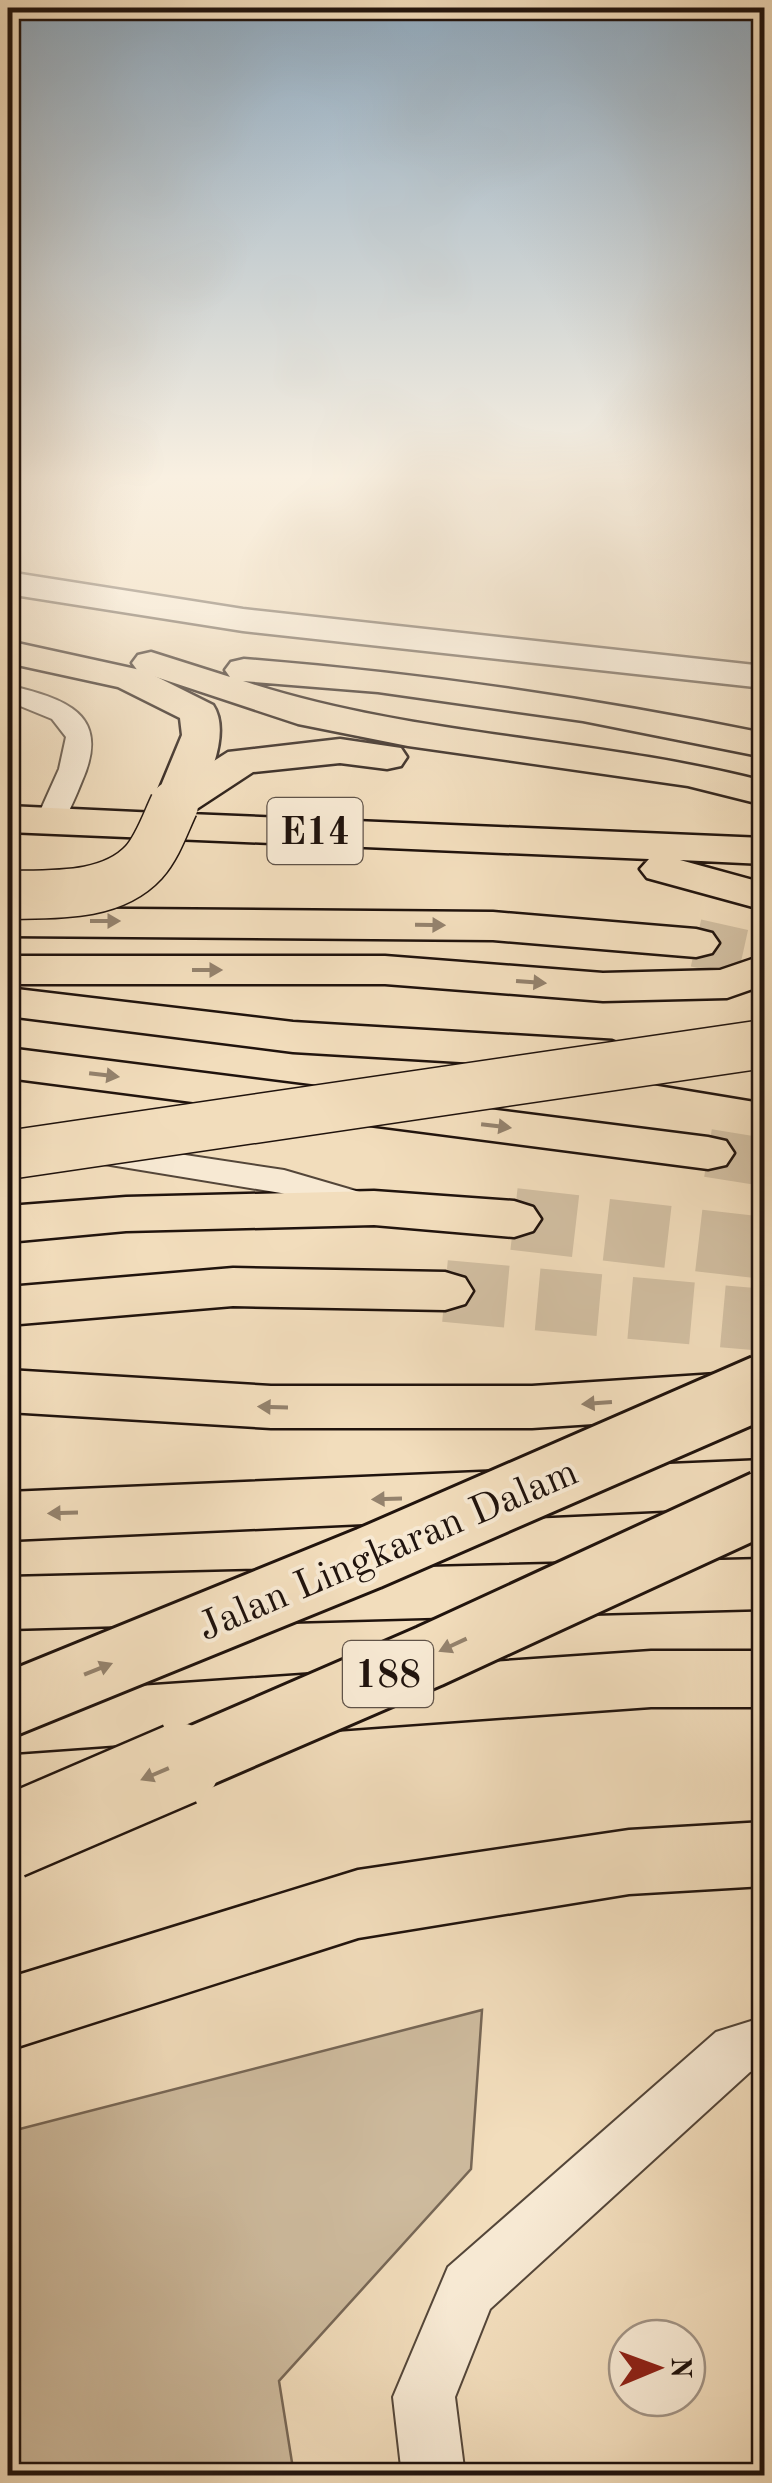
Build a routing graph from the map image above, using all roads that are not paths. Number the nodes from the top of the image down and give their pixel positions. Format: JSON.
{"nodes":[{"id":1,"x":52,"y":590,"type":"edge"},
{"id":2,"x":8,"y":636,"type":"edge"},
{"id":3,"x":8,"y":652,"type":"edge"},
{"id":4,"x":151,"y":663,"type":"junction"},
{"id":5,"x":764,"y":677,"type":"edge"},
{"id":6,"x":8,"y":693,"type":"edge"},
{"id":7,"x":764,"y":745,"type":"edge"},
{"id":8,"x":764,"y":792,"type":"edge"},
{"id":9,"x":174,"y":804,"type":"junction"},
{"id":10,"x":8,"y":806,"type":"edge"},
{"id":11,"x":764,"y":806,"type":"edge"},
{"id":12,"x":51,"y":818,"type":"junction"},
{"id":13,"x":8,"y":819,"type":"edge"},
{"id":14,"x":578,"y":843,"type":"junction"},
{"id":15,"x":764,"y":851,"type":"edge"},
{"id":16,"x":8,"y":895,"type":"edge"},
{"id":17,"x":764,"y":897,"type":"edge"},
{"id":18,"x":8,"y":922,"type":"edge"},
{"id":19,"x":696,"y":943,"type":"tunnel mouth"},
{"id":20,"x":8,"y":970,"type":"edge"},
{"id":21,"x":764,"y":970,"type":"edge"},
{"id":22,"x":8,"y":1002,"type":"edge"},
{"id":23,"x":764,"y":1044,"type":"edge"},
{"id":24,"x":574,"y":1055,"type":"junction"},
{"id":25,"x":764,"y":1060,"type":"edge"},
{"id":26,"x":8,"y":1062,"type":"edge"},
{"id":27,"x":764,"y":1086,"type":"edge"},
{"id":28,"x":8,"y":1141,"type":"edge"},
{"id":29,"x":708,"y":1153,"type":"tunnel mouth"},
{"id":30,"x":8,"y":1155,"type":"edge"},
{"id":31,"x":374,"y":1208,"type":"junction"},
{"id":32,"x":514,"y":1219,"type":"tunnel mouth"},
{"id":33,"x":8,"y":1224,"type":"edge"},
{"id":34,"x":445,"y":1291,"type":"tunnel mouth"},
{"id":35,"x":8,"y":1306,"type":"edge"},
{"id":36,"x":764,"y":1389,"type":"edge"},
{"id":37,"x":8,"y":1391,"type":"edge"},
{"id":38,"x":764,"y":1483,"type":"edge"},
{"id":39,"x":764,"y":1502,"type":"edge"},
{"id":40,"x":8,"y":1516,"type":"edge"},
{"id":41,"x":764,"y":1584,"type":"edge"},
{"id":42,"x":8,"y":1603,"type":"edge"},
{"id":43,"x":764,"y":1679,"type":"edge"},
{"id":44,"x":8,"y":1706,"type":"edge"},
{"id":45,"x":8,"y":1724,"type":"edge"},
{"id":46,"x":8,"y":1838,"type":"edge"},
{"id":47,"x":764,"y":1854,"type":"edge"},
{"id":48,"x":629,"y":1862,"type":"junction"},
{"id":49,"x":764,"y":1891,"type":"edge"},
{"id":50,"x":8,"y":2014,"type":"edge"},
{"id":51,"x":764,"y":2043,"type":"edge"},
{"id":52,"x":434,"y":2476,"type":"edge"}],
"edges":[{"from":1,"to":5,"type":"street"},
{"from":2,"to":4,"type":"main road"},
{"from":3,"to":9,"type":"main road"},
{"from":4,"to":7,"type":"main road"},
{"from":4,"to":8,"type":"main road"},
{"from":6,"to":12,"type":"lane"},
{"from":9,"to":11,"type":"main road"},
{"from":9,"to":16,"type":"main road","bridge":true},
{"from":10,"to":12,"type":"main road","number":"E14"},
{"from":12,"to":13,"type":"main road","number":"E14"},
{"from":12,"to":14,"type":"main road","number":"E14"},
{"from":14,"to":15,"type":"main road"},
{"from":14,"to":17,"type":"main road"},
{"from":18,"to":19,"type":"main road","one_way":true},
{"from":20,"to":21,"type":"main road","one_way":true},
{"from":22,"to":24,"type":"main road"},
{"from":23,"to":30,"type":"main road","bridge":true},
{"from":24,"to":25,"type":"main road"},
{"from":24,"to":27,"type":"main road"},
{"from":26,"to":29,"type":"main road","one_way":true},
{"from":28,"to":31,"type":"lane"},
{"from":31,"to":32,"type":"main road"},
{"from":31,"to":33,"type":"main road"},
{"from":34,"to":35,"type":"main road"},
{"from":36,"to":37,"type":"main road","one_way":true},
{"from":44,"to":36,"type":"main road","name":"Jalan Lingkaran Dalam","one_way":true,"bridge":true},
{"from":38,"to":40,"type":"main road","one_way":true},
{"from":39,"to":46,"type":"main road","number":"188","one_way":true,"bridge":true},
{"from":41,"to":42,"type":"main road"},
{"from":43,"to":45,"type":"main road"},
{"from":47,"to":48,"type":"main road"},
{"from":48,"to":49,"type":"main road"},
{"from":48,"to":50,"type":"main road"},
{"from":51,"to":52,"type":"lane"}]}
